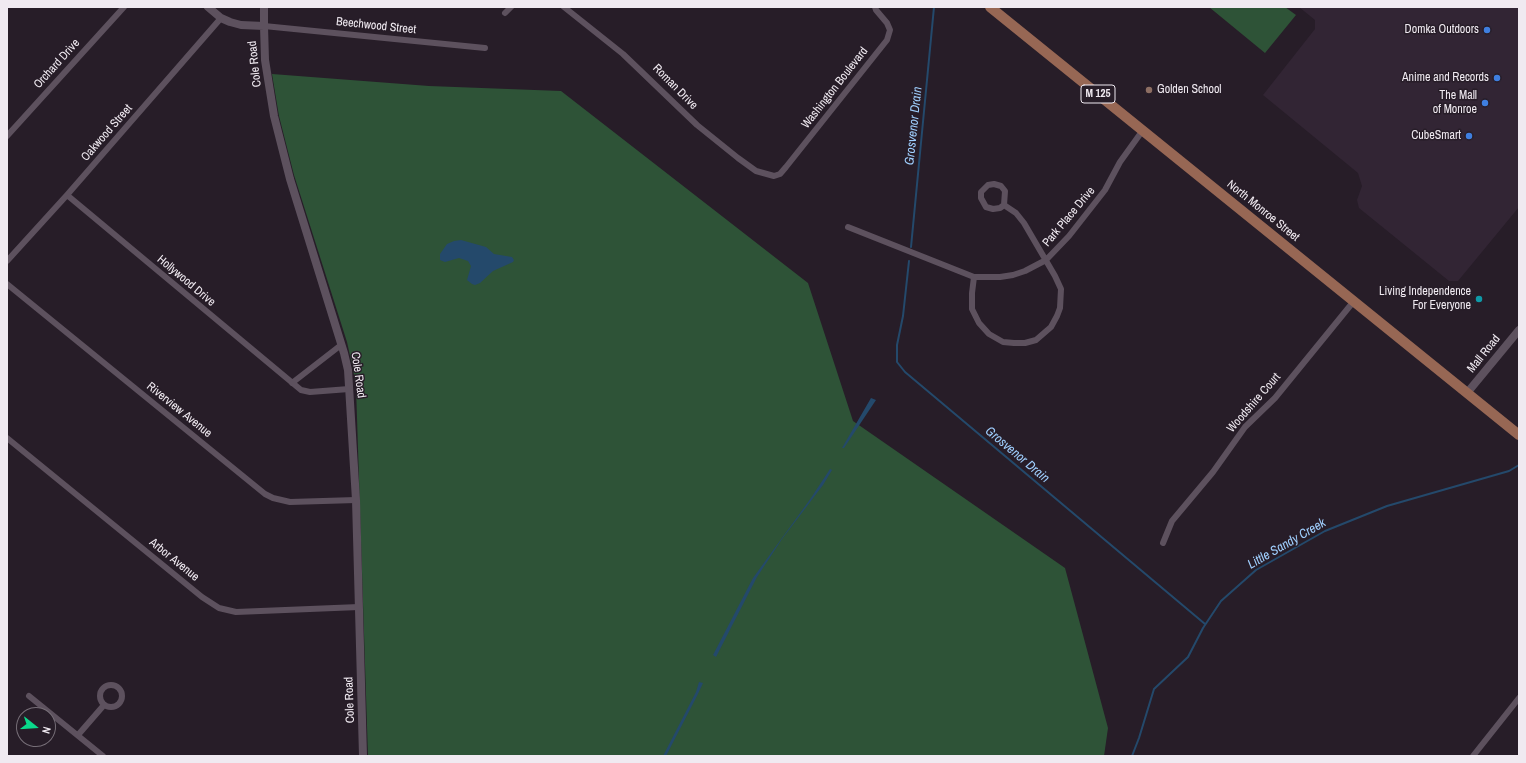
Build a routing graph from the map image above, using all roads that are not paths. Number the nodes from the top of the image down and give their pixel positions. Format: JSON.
{"nodes":[{"id":1,"x":124,"y":7,"type":"edge"},
{"id":2,"x":208,"y":7,"type":"edge"},
{"id":3,"x":264,"y":7,"type":"edge"},
{"id":4,"x":511,"y":7,"type":"edge"},
{"id":5,"x":564,"y":7,"type":"edge"},
{"id":6,"x":875,"y":7,"type":"edge"},
{"id":7,"x":990,"y":7,"type":"edge"},
{"id":8,"x":505,"y":13,"type":"dead end"},
{"id":9,"x":221,"y":18,"type":"junction"},
{"id":10,"x":264,"y":26,"type":"junction"},
{"id":11,"x":485,"y":48,"type":"dead end"},
{"id":12,"x":1143,"y":130,"type":"junction"},
{"id":13,"x":7,"y":136,"type":"edge"},
{"id":14,"x":774,"y":176,"type":"joint"},
{"id":15,"x":67,"y":195,"type":"junction"},
{"id":16,"x":1004,"y":206,"type":"junction"},
{"id":17,"x":848,"y":227,"type":"dead end"},
{"id":18,"x":1046,"y":260,"type":"junction"},
{"id":19,"x":7,"y":261,"type":"edge"},
{"id":20,"x":974,"y":277,"type":"junction"},
{"id":21,"x":7,"y":284,"type":"edge"},
{"id":22,"x":1354,"y":301,"type":"junction"},
{"id":23,"x":1519,"y":330,"type":"edge"},
{"id":24,"x":342,"y":344,"type":"junction"},
{"id":25,"x":292,"y":383,"type":"junction"},
{"id":26,"x":350,"y":389,"type":"junction"},
{"id":27,"x":1468,"y":393,"type":"junction"},
{"id":28,"x":1519,"y":435,"type":"edge"},
{"id":29,"x":7,"y":438,"type":"edge"},
{"id":30,"x":356,"y":500,"type":"junction"},
{"id":31,"x":1163,"y":544,"type":"dead end"},
{"id":32,"x":359,"y":607,"type":"junction"},
{"id":33,"x":29,"y":696,"type":"dead end"},
{"id":34,"x":1519,"y":698,"type":"edge"},
{"id":35,"x":104,"y":705,"type":"dead end"},
{"id":36,"x":78,"y":735,"type":"junction"},
{"id":37,"x":103,"y":756,"type":"edge"},
{"id":38,"x":364,"y":756,"type":"edge"},
{"id":39,"x":1473,"y":756,"type":"edge"}],
"edges":[{"from":1,"to":13,"type":"street","name":"Orchard Drive"},
{"from":2,"to":9,"type":"street"},
{"from":3,"to":10,"type":"street","name":"Cole Road"},
{"from":4,"to":8,"type":"street"},
{"from":5,"to":14,"type":"street","name":"Roman Drive"},
{"from":6,"to":14,"type":"street","name":"Washington Boulevard"},
{"from":7,"to":12,"type":"main road","name":"North Monroe Street","number":"M 125"},
{"from":9,"to":10,"type":"street"},
{"from":9,"to":15,"type":"street","name":"Oakwood Street"},
{"from":10,"to":11,"type":"street","name":"Beechwood Street"},
{"from":10,"to":24,"type":"street","name":"Cole Road"},
{"from":12,"to":18,"type":"street","name":"Park Place Drive"},
{"from":12,"to":22,"type":"main road","name":"North Monroe Street","number":"M 125"},
{"from":15,"to":19,"type":"street","name":"Oakwood Street"},
{"from":15,"to":25,"type":"street","name":"Hollywood Drive"},
{"from":16,"to":16,"type":"street"},
{"from":16,"to":18,"type":"street"},
{"from":17,"to":20,"type":"street","name":"Park Place Drive"},
{"from":18,"to":20,"type":"street","name":"Park Place Drive"},
{"from":18,"to":20,"type":"street"},
{"from":21,"to":30,"type":"street","name":"Riverview Avenue"},
{"from":22,"to":27,"type":"main road","name":"North Monroe Street","number":"M 125"},
{"from":22,"to":31,"type":"street","name":"Woodshire Court"},
{"from":23,"to":27,"type":"street","name":"Mall Road"},
{"from":24,"to":25,"type":"street"},
{"from":24,"to":26,"type":"street","name":"Cole Road"},
{"from":25,"to":26,"type":"street","name":"Hollywood Drive"},
{"from":26,"to":30,"type":"street","name":"Cole Road"},
{"from":27,"to":28,"type":"main road","name":"North Monroe Street","number":"M 125"},
{"from":29,"to":32,"type":"street","name":"Arbor Avenue"},
{"from":30,"to":32,"type":"street","name":"Cole Road"},
{"from":32,"to":38,"type":"street","name":"Cole Road"},
{"from":33,"to":36,"type":"street"},
{"from":34,"to":39,"type":"street"},
{"from":35,"to":36,"type":"street"},
{"from":36,"to":37,"type":"street"}]}
